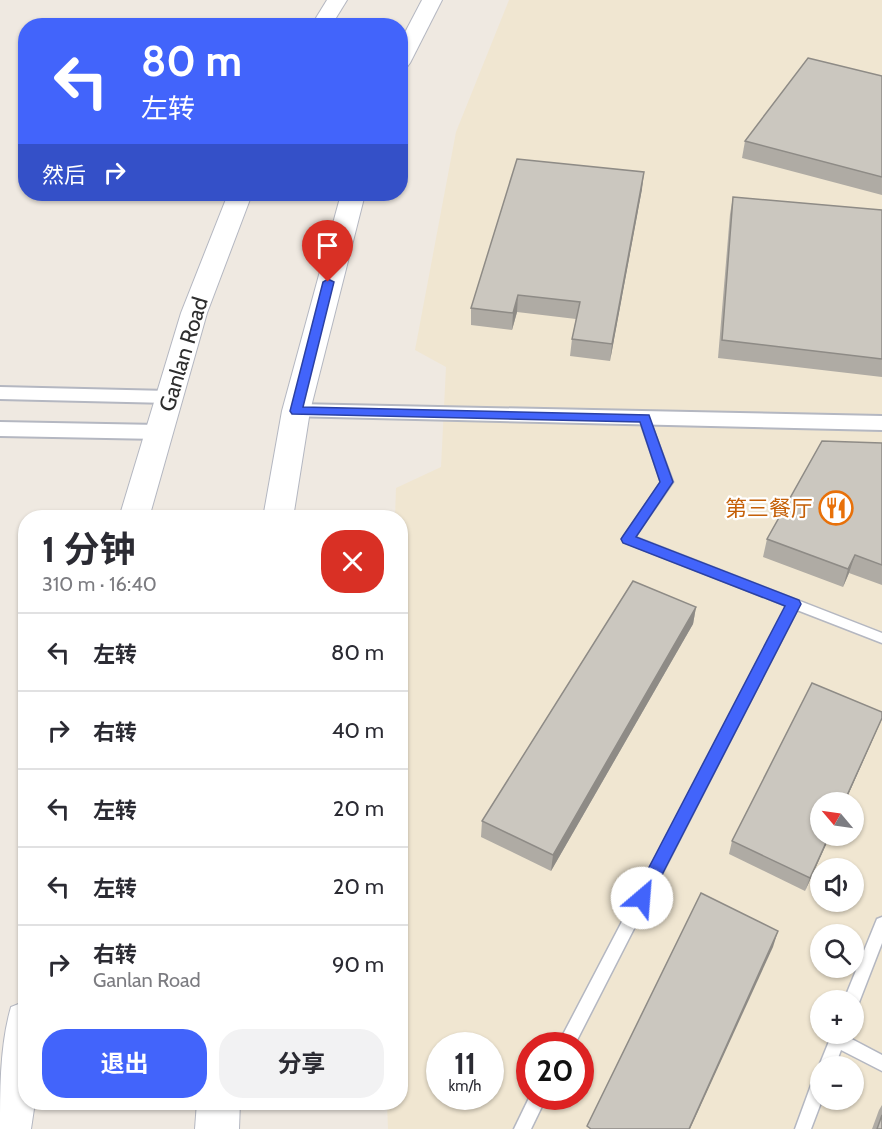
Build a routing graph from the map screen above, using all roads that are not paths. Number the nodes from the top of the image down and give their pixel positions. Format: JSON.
{"nodes":[{"id":1,"x":337,"y":0,"type":"edge"},
{"id":2,"x":432,"y":0,"type":"edge"},
{"id":3,"x":326,"y":18,"type":"edge"},
{"id":4,"x":408,"y":47,"type":"edge"},
{"id":5,"x":237,"y":201,"type":"edge"},
{"id":6,"x":351,"y":201,"type":"edge"},
{"id":7,"x":0,"y":393,"type":"edge"},
{"id":8,"x":169,"y":397,"type":"junction"},
{"id":9,"x":296,"y":411,"type":"junction"},
{"id":10,"x":644,"y":418,"type":"junction"},
{"id":11,"x":882,"y":423,"type":"edge"},
{"id":12,"x":0,"y":429,"type":"edge"},
{"id":13,"x":159,"y":432,"type":"junction"},
{"id":14,"x":136,"y":510,"type":"edge"},
{"id":15,"x":279,"y":510,"type":"edge"},
{"id":16,"x":794,"y":604,"type":"junction"},
{"id":17,"x":882,"y":638,"type":"edge"},
{"id":18,"x":882,"y":924,"type":"edge"},
{"id":19,"x":856,"y":990,"type":"edge"},
{"id":20,"x":573,"y":1032,"type":"edge"},
{"id":21,"x":850,"y":1044,"type":"edge"},
{"id":22,"x":882,"y":1063,"type":"edge"},
{"id":23,"x":18,"y":1072,"type":"edge"},
{"id":24,"x":218,"y":1110,"type":"edge"},
{"id":25,"x":532,"y":1110,"type":"edge"},
{"id":26,"x":810,"y":1110,"type":"edge"},
{"id":27,"x":9,"y":1129,"type":"edge"},
{"id":28,"x":217,"y":1129,"type":"edge"},
{"id":29,"x":522,"y":1129,"type":"edge"},
{"id":30,"x":803,"y":1129,"type":"edge"}],
"edges":[{"from":1,"to":3,"type":"main road"},
{"from":2,"to":4,"type":"main road"},
{"from":5,"to":8,"type":"main road","name":"Ganlan Road"},
{"from":6,"to":9,"type":"main road"},
{"from":7,"to":8,"type":"street"},
{"from":8,"to":13,"type":"main road","name":"Ganlan Road"},
{"from":9,"to":10,"type":"street"},
{"from":9,"to":15,"type":"main road"},
{"from":10,"to":11,"type":"street"},
{"from":10,"to":16,"type":"lane"},
{"from":12,"to":13,"type":"street"},
{"from":13,"to":14,"type":"main road","name":"Ganlan Road"},
{"from":16,"to":17,"type":"lane"},
{"from":16,"to":20,"type":"lane"},
{"from":18,"to":19,"type":"lane"},
{"from":21,"to":22,"type":"lane"},
{"from":23,"to":27,"type":"main road"},
{"from":24,"to":28,"type":"main road"},
{"from":25,"to":29,"type":"lane"},
{"from":26,"to":30,"type":"lane"}]}
